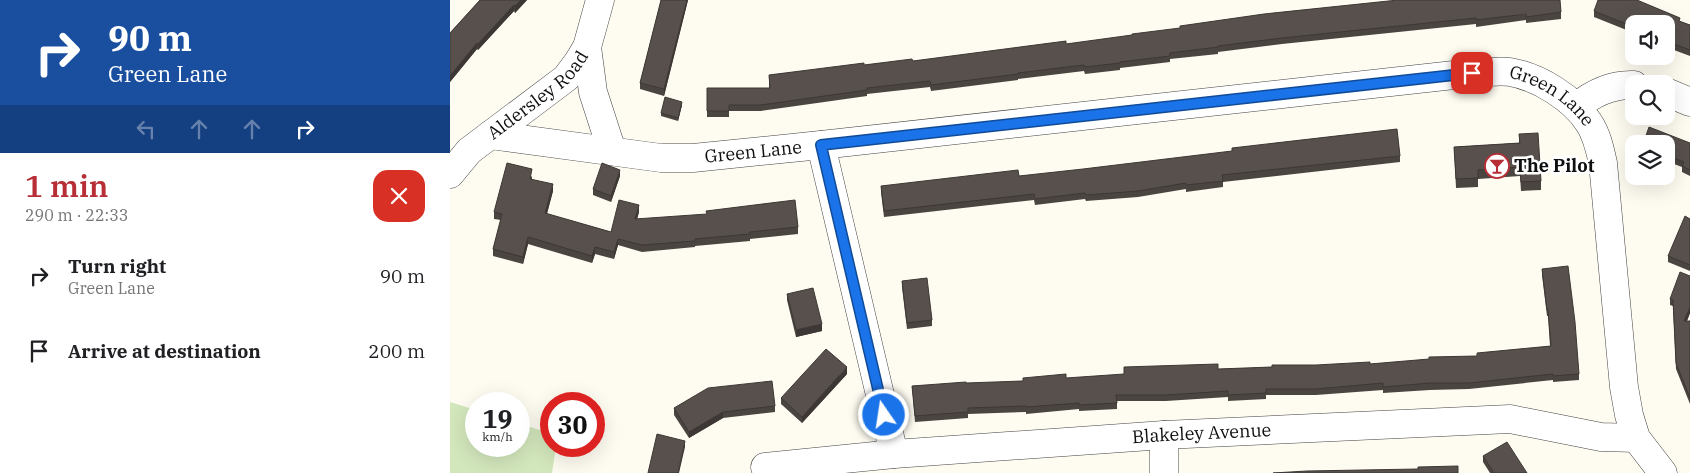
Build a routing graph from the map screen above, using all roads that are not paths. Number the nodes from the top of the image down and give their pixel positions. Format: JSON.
{"nodes":[{"id":1,"x":600,"y":0,"type":"edge"},
{"id":2,"x":586,"y":47,"type":"junction"},
{"id":3,"x":1625,"y":84,"type":"edge"},
{"id":4,"x":1675,"y":96,"type":"edge"},
{"id":5,"x":1690,"y":102,"type":"edge"},
{"id":6,"x":1576,"y":107,"type":"junction"},
{"id":7,"x":490,"y":135,"type":"junction"},
{"id":8,"x":821,"y":145,"type":"junction"},
{"id":9,"x":612,"y":151,"type":"junction"},
{"id":10,"x":450,"y":174,"type":"edge"},
{"id":11,"x":1164,"y":435,"type":"junction"},
{"id":12,"x":1636,"y":438,"type":"junction"},
{"id":13,"x":894,"y":454,"type":"junction"},
{"id":14,"x":766,"y":467,"type":"dead end"},
{"id":15,"x":1164,"y":473,"type":"edge"},
{"id":16,"x":1663,"y":473,"type":"edge"}],
"edges":[{"from":1,"to":2,"type":"street","name":"Aldersley Road"},
{"from":2,"to":7,"type":"street","name":"Aldersley Road"},
{"from":2,"to":9,"type":"street"},
{"from":3,"to":6,"type":"street"},
{"from":4,"to":5,"type":"street"},
{"from":6,"to":8,"type":"street","name":"Green Lane"},
{"from":6,"to":12,"type":"street","name":"Green Lane"},
{"from":7,"to":9,"type":"street","name":"Green Lane"},
{"from":7,"to":10,"type":"street","name":"Aldersley Road"},
{"from":8,"to":9,"type":"street","name":"Green Lane"},
{"from":8,"to":13,"type":"street"},
{"from":11,"to":12,"type":"street","name":"Blakeley Avenue"},
{"from":11,"to":13,"type":"street","name":"Blakeley Avenue"},
{"from":11,"to":15,"type":"street"},
{"from":12,"to":16,"type":"street","name":"Green Lane"},
{"from":13,"to":14,"type":"street","name":"Blakeley Avenue"}]}
